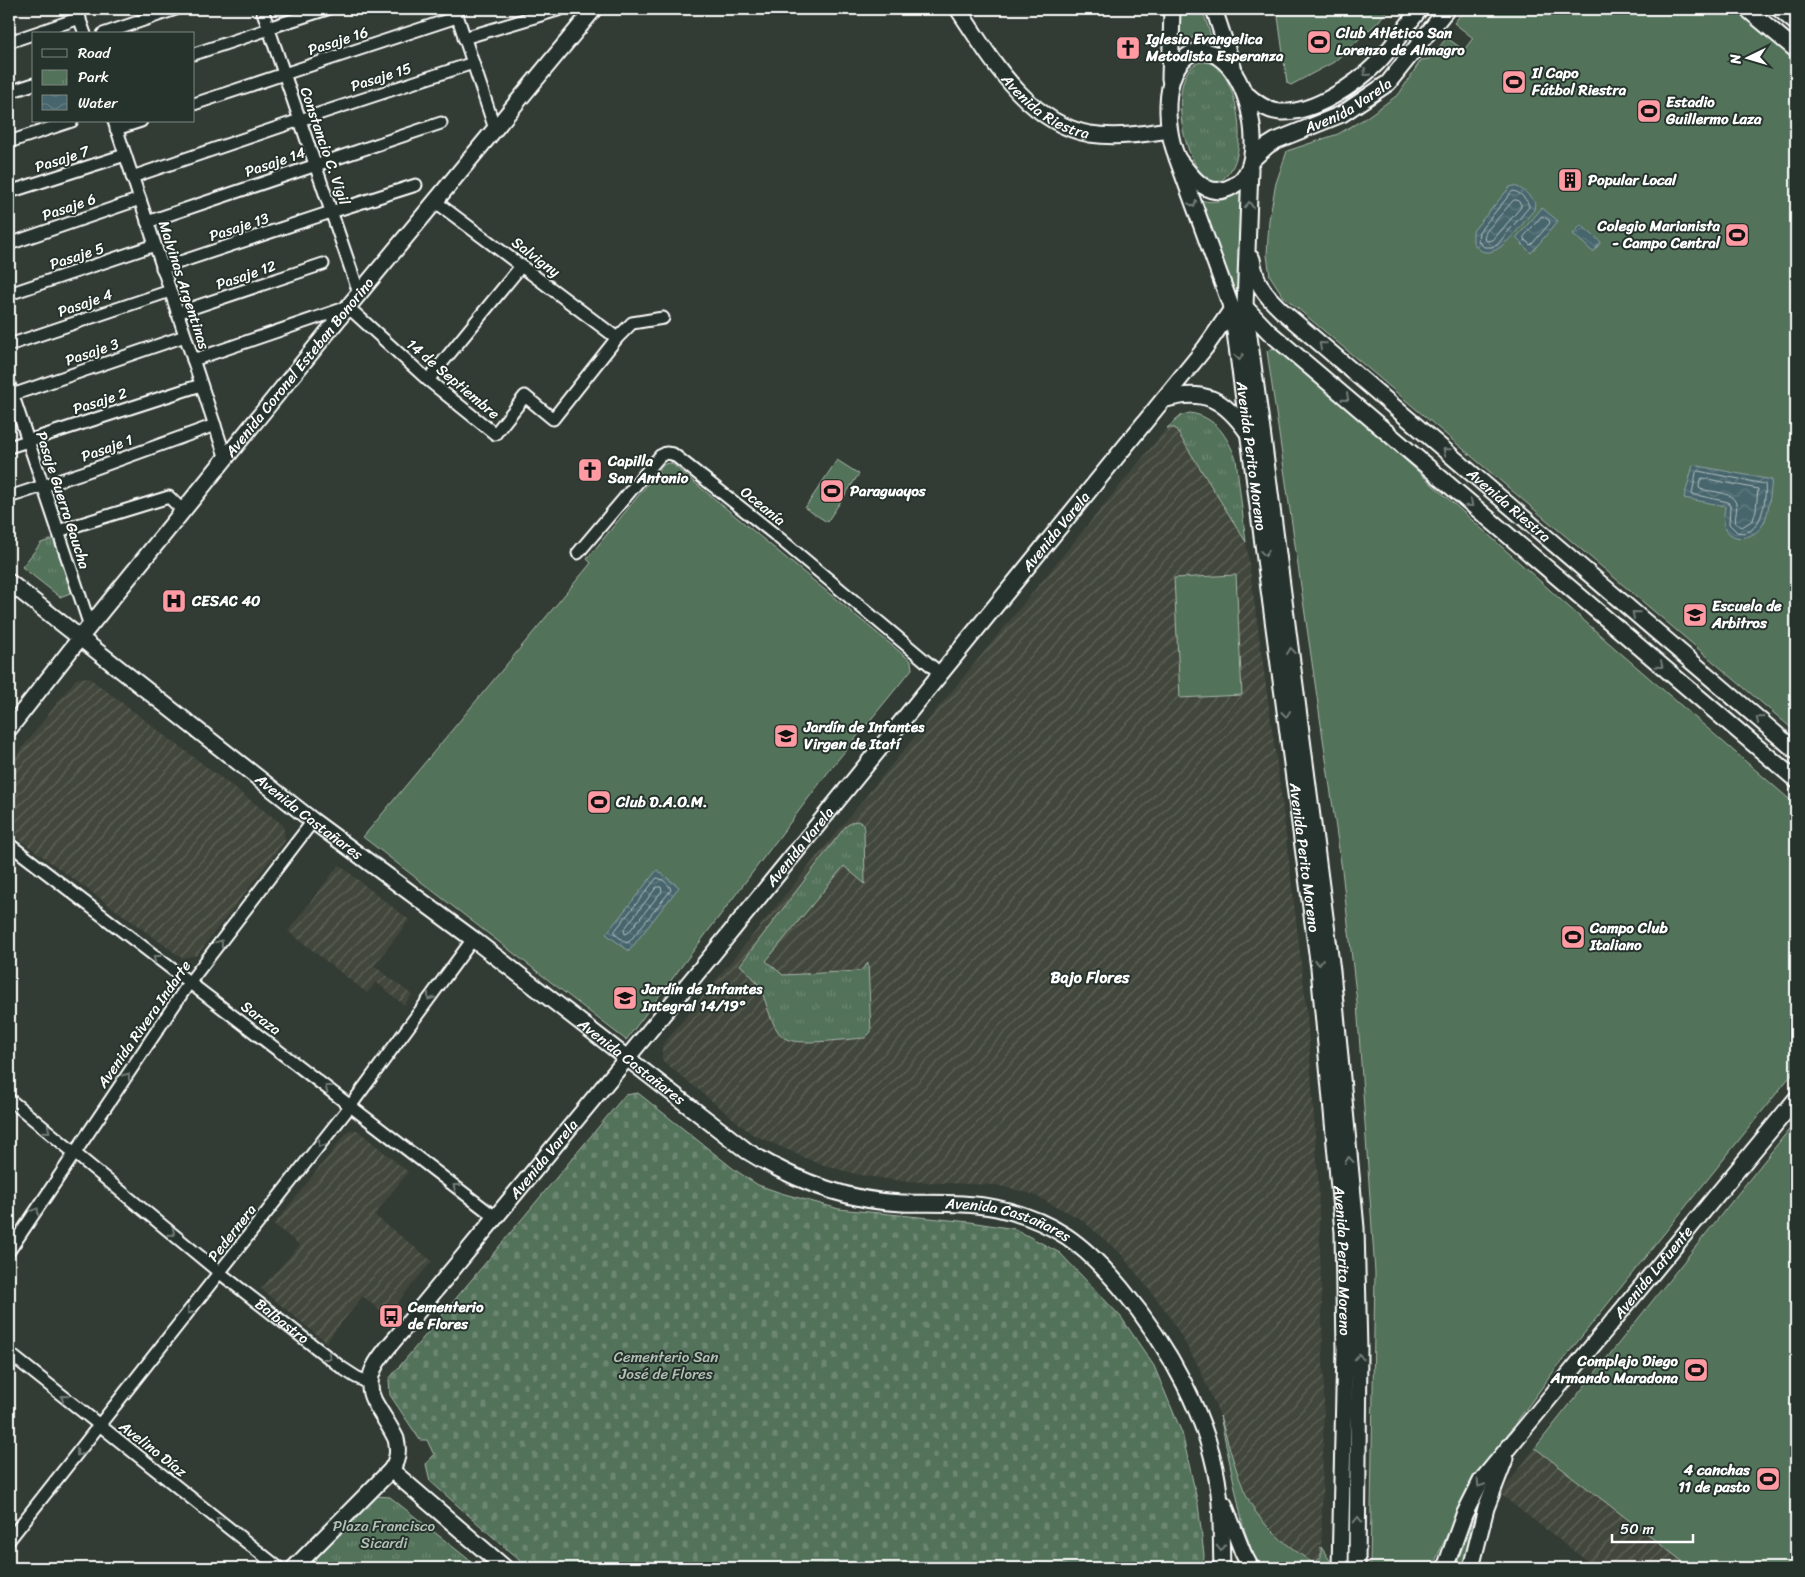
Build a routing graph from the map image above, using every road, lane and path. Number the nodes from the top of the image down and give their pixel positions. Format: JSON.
{"nodes":[{"id":1,"x":176,"y":9,"type":"edge"},
{"id":2,"x":262,"y":9,"type":"edge"},
{"id":3,"x":327,"y":9,"type":"edge"},
{"id":4,"x":561,"y":9,"type":"edge"},
{"id":5,"x":594,"y":9,"type":"edge"},
{"id":6,"x":958,"y":9,"type":"edge"},
{"id":7,"x":1172,"y":9,"type":"edge"},
{"id":8,"x":1214,"y":9,"type":"edge"},
{"id":9,"x":1420,"y":9,"type":"edge"},
{"id":10,"x":1448,"y":9,"type":"edge"},
{"id":11,"x":1747,"y":9,"type":"edge"},
{"id":12,"x":1779,"y":9,"type":"edge"},
{"id":13,"x":78,"y":13,"type":"edge"},
{"id":14,"x":456,"y":13,"type":"edge"},
{"id":15,"x":1796,"y":24,"type":"edge"},
{"id":16,"x":266,"y":30,"type":"junction"},
{"id":17,"x":32,"y":32,"type":"edge"},
{"id":18,"x":33,"y":32,"type":"edge"},
{"id":19,"x":84,"y":32,"type":"edge"},
{"id":20,"x":109,"y":32,"type":"edge"},
{"id":21,"x":464,"y":38,"type":"junction"},
{"id":22,"x":9,"y":42,"type":"edge"},
{"id":23,"x":1796,"y":50,"type":"edge"},
{"id":24,"x":195,"y":54,"type":"edge"},
{"id":25,"x":473,"y":63,"type":"junction"},
{"id":26,"x":281,"y":75,"type":"junction"},
{"id":27,"x":1236,"y":76,"type":"junction"},
{"id":28,"x":32,"y":85,"type":"edge"},
{"id":29,"x":1170,"y":88,"type":"junction"},
{"id":30,"x":9,"y":92,"type":"edge"},
{"id":31,"x":1244,"y":92,"type":"junction"},
{"id":32,"x":195,"y":104,"type":"edge"},
{"id":33,"x":297,"y":121,"type":"junction"},
{"id":34,"x":69,"y":122,"type":"edge"},
{"id":35,"x":134,"y":122,"type":"edge"},
{"id":36,"x":442,"y":123,"type":"dead end"},
{"id":37,"x":115,"y":125,"type":"edge"},
{"id":38,"x":495,"y":129,"type":"junction"},
{"id":39,"x":1170,"y":130,"type":"junction"},
{"id":40,"x":9,"y":142,"type":"edge"},
{"id":41,"x":125,"y":155,"type":"junction"},
{"id":42,"x":1177,"y":158,"type":"junction"},
{"id":43,"x":1251,"y":164,"type":"junction"},
{"id":44,"x":315,"y":165,"type":"junction"},
{"id":45,"x":132,"y":177,"type":"junction"},
{"id":46,"x":416,"y":185,"type":"dead end"},
{"id":47,"x":9,"y":192,"type":"edge"},
{"id":48,"x":140,"y":199,"type":"junction"},
{"id":49,"x":436,"y":202,"type":"junction"},
{"id":50,"x":328,"y":213,"type":"junction"},
{"id":51,"x":147,"y":222,"type":"junction"},
{"id":52,"x":1248,"y":243,"type":"junction"},
{"id":53,"x":9,"y":244,"type":"edge"},
{"id":54,"x":155,"y":245,"type":"junction"},
{"id":55,"x":323,"y":264,"type":"dead end"},
{"id":56,"x":522,"y":265,"type":"junction"},
{"id":57,"x":162,"y":268,"type":"junction"},
{"id":58,"x":170,"y":291,"type":"junction"},
{"id":59,"x":359,"y":293,"type":"junction"},
{"id":60,"x":9,"y":294,"type":"edge"},
{"id":61,"x":348,"y":307,"type":"junction"},
{"id":62,"x":1238,"y":308,"type":"junction"},
{"id":63,"x":178,"y":313,"type":"junction"},
{"id":64,"x":663,"y":318,"type":"dead end"},
{"id":65,"x":1269,"y":332,"type":"junction"},
{"id":66,"x":185,"y":336,"type":"junction"},
{"id":67,"x":617,"y":338,"type":"junction"},
{"id":68,"x":1250,"y":343,"type":"junction"},
{"id":69,"x":9,"y":345,"type":"edge"},
{"id":70,"x":193,"y":360,"type":"junction"},
{"id":71,"x":428,"y":380,"type":"junction"},
{"id":72,"x":201,"y":385,"type":"junction"},
{"id":73,"x":10,"y":392,"type":"edge"},
{"id":74,"x":1163,"y":400,"type":"junction"},
{"id":75,"x":214,"y":424,"type":"junction"},
{"id":76,"x":1419,"y":428,"type":"junction"},
{"id":77,"x":1250,"y":436,"type":"junction"},
{"id":78,"x":28,"y":441,"type":"junction"},
{"id":79,"x":9,"y":447,"type":"edge"},
{"id":80,"x":1403,"y":447,"type":"junction"},
{"id":81,"x":226,"y":459,"type":"junction"},
{"id":82,"x":43,"y":486,"type":"junction"},
{"id":83,"x":9,"y":498,"type":"edge"},
{"id":84,"x":183,"y":511,"type":"junction"},
{"id":85,"x":58,"y":531,"type":"junction"},
{"id":86,"x":578,"y":553,"type":"dead end"},
{"id":87,"x":9,"y":582,"type":"edge"},
{"id":88,"x":90,"y":626,"type":"junction"},
{"id":89,"x":80,"y":638,"type":"junction"},
{"id":90,"x":940,"y":674,"type":"junction"},
{"id":91,"x":9,"y":729,"type":"edge"},
{"id":92,"x":1796,"y":751,"type":"edge"},
{"id":93,"x":1796,"y":780,"type":"edge"},
{"id":94,"x":313,"y":821,"type":"junction"},
{"id":95,"x":9,"y":844,"type":"edge"},
{"id":96,"x":473,"y":940,"type":"junction"},
{"id":97,"x":189,"y":983,"type":"junction"},
{"id":98,"x":626,"y":1059,"type":"junction"},
{"id":99,"x":9,"y":1099,"type":"edge"},
{"id":100,"x":1796,"y":1099,"type":"edge"},
{"id":101,"x":351,"y":1105,"type":"junction"},
{"id":102,"x":74,"y":1152,"type":"junction"},
{"id":103,"x":495,"y":1217,"type":"junction"},
{"id":104,"x":9,"y":1251,"type":"edge"},
{"id":105,"x":220,"y":1273,"type":"junction"},
{"id":106,"x":9,"y":1353,"type":"edge"},
{"id":107,"x":369,"y":1383,"type":"junction"},
{"id":108,"x":100,"y":1427,"type":"junction"},
{"id":109,"x":1511,"y":1446,"type":"junction"},
{"id":110,"x":391,"y":1470,"type":"junction"},
{"id":111,"x":1219,"y":1493,"type":"junction"},
{"id":112,"x":9,"y":1540,"type":"edge"},
{"id":113,"x":279,"y":1568,"type":"edge"},
{"id":114,"x":294,"y":1568,"type":"edge"},
{"id":115,"x":505,"y":1568,"type":"edge"},
{"id":116,"x":1222,"y":1568,"type":"edge"},
{"id":117,"x":1251,"y":1568,"type":"edge"},
{"id":118,"x":1340,"y":1568,"type":"edge"},
{"id":119,"x":1356,"y":1568,"type":"edge"},
{"id":120,"x":1445,"y":1568,"type":"edge"},
{"id":121,"x":1470,"y":1568,"type":"edge"}],
"edges":[{"from":1,"to":20,"type":"street"},
{"from":2,"to":16,"type":"street","name":"Constancio C. Vigil"},
{"from":3,"to":16,"type":"street"},
{"from":4,"to":21,"type":"street"},
{"from":5,"to":38,"type":"main road","name":"Avenida Coronel Esteban Bonorino"},
{"from":6,"to":39,"type":"main road","name":"Avenida Riestra"},
{"from":7,"to":29,"type":"main road"},
{"from":8,"to":27,"type":"main road"},
{"from":9,"to":31,"type":"main road","name":"Avenida Varela","one_way":true},
{"from":10,"to":43,"type":"main road","name":"Avenida Varela"},
{"from":11,"to":23,"type":"main road"},
{"from":12,"to":15,"type":"main road"},
{"from":13,"to":18,"type":"street"},
{"from":13,"to":19,"type":"street"},
{"from":14,"to":21,"type":"street"},
{"from":14,"to":26,"type":"street","name":"Pasaje 16"},
{"from":16,"to":24,"type":"street"},
{"from":16,"to":26,"type":"street","name":"Constancio C. Vigil"},
{"from":17,"to":22,"type":"street"},
{"from":21,"to":25,"type":"street"},
{"from":25,"to":33,"type":"street","name":"Pasaje 15"},
{"from":25,"to":38,"type":"street"},
{"from":26,"to":32,"type":"street","name":"Pasaje 16"},
{"from":26,"to":33,"type":"street","name":"Constancio C. Vigil"},
{"from":27,"to":29,"type":"main road"},
{"from":27,"to":31,"type":"main road"},
{"from":28,"to":30,"type":"street"},
{"from":29,"to":39,"type":"main road"},
{"from":31,"to":43,"type":"main road"},
{"from":33,"to":44,"type":"street","name":"Constancio C. Vigil"},
{"from":33,"to":45,"type":"street","name":"Pasaje 15"},
{"from":34,"to":40,"type":"street"},
{"from":35,"to":37,"type":"street"},
{"from":36,"to":44,"type":"street","name":"Pasaje 14"},
{"from":37,"to":41,"type":"street","name":"Malvinas Argentinas"},
{"from":38,"to":49,"type":"main road","name":"Avenida Coronel Esteban Bonorino"},
{"from":39,"to":42,"type":"main road"},
{"from":41,"to":45,"type":"street","name":"Malvinas Argentinas"},
{"from":41,"to":47,"type":"street","name":"Pasaje 7"},
{"from":42,"to":43,"type":"main road"},
{"from":42,"to":62,"type":"main road","name":"Avenida Perito Moreno","one_way":true},
{"from":52,"to":43,"type":"main road","name":"Avenida Perito Moreno","one_way":true},
{"from":44,"to":50,"type":"street","name":"Constancio C. Vigil"},
{"from":44,"to":51,"type":"street","name":"Pasaje 14"},
{"from":45,"to":48,"type":"street","name":"Malvinas Argentinas"},
{"from":46,"to":50,"type":"street","name":"Pasaje 13"},
{"from":48,"to":51,"type":"street","name":"Malvinas Argentinas"},
{"from":48,"to":53,"type":"street","name":"Pasaje 6"},
{"from":49,"to":56,"type":"street","name":"Salvigny"},
{"from":49,"to":59,"type":"main road","name":"Avenida Coronel Esteban Bonorino"},
{"from":50,"to":57,"type":"street","name":"Pasaje 13"},
{"from":50,"to":59,"type":"street","name":"Constancio C. Vigil"},
{"from":51,"to":54,"type":"street","name":"Malvinas Argentinas"},
{"from":52,"to":62,"type":"main road","name":"Avenida Perito Moreno"},
{"from":76,"to":52,"type":"main road","name":"Avenida Riestra","one_way":true},
{"from":54,"to":57,"type":"street","name":"Malvinas Argentinas"},
{"from":54,"to":60,"type":"street","name":"Pasaje 5"},
{"from":55,"to":63,"type":"street","name":"Pasaje 12"},
{"from":56,"to":67,"type":"street","name":"Salvigny"},
{"from":56,"to":71,"type":"street"},
{"from":57,"to":58,"type":"street","name":"Malvinas Argentinas"},
{"from":58,"to":63,"type":"street","name":"Malvinas Argentinas"},
{"from":58,"to":69,"type":"street","name":"Pasaje 4"},
{"from":59,"to":61,"type":"main road","name":"Avenida Coronel Esteban Bonorino"},
{"from":61,"to":70,"type":"street"},
{"from":61,"to":71,"type":"street","name":"14 de Septiembre"},
{"from":61,"to":81,"type":"main road","name":"Avenida Coronel Esteban Bonorino"},
{"from":62,"to":65,"type":"main road","name":"Avenida Riestra"},
{"from":62,"to":68,"type":"main road","name":"Avenida Perito Moreno"},
{"from":62,"to":74,"type":"main road","name":"Avenida Varela"},
{"from":62,"to":77,"type":"main road","name":"Avenida Perito Moreno","one_way":true},
{"from":63,"to":66,"type":"street","name":"Malvinas Argentinas"},
{"from":64,"to":67,"type":"street","name":"14 de Septiembre"},
{"from":65,"to":68,"type":"main road"},
{"from":65,"to":80,"type":"main road","name":"Avenida Riestra","one_way":true},
{"from":66,"to":70,"type":"street","name":"Malvinas Argentinas"},
{"from":66,"to":73,"type":"street","name":"Pasaje 3"},
{"from":67,"to":71,"type":"street","name":"14 de Septiembre"},
{"from":119,"to":68,"type":"main road","name":"Avenida Perito Moreno","one_way":true},
{"from":70,"to":72,"type":"street","name":"Malvinas Argentinas"},
{"from":72,"to":75,"type":"street","name":"Malvinas Argentinas"},
{"from":72,"to":78,"type":"street","name":"Pasaje 2"},
{"from":73,"to":78,"type":"street","name":"Pasaje Guerra Gaucha"},
{"from":74,"to":77,"type":"main road"},
{"from":74,"to":90,"type":"main road","name":"Avenida Varela"},
{"from":75,"to":81,"type":"street","name":"Malvinas Argentinas"},
{"from":75,"to":82,"type":"street","name":"Pasaje 1"},
{"from":76,"to":80,"type":"main road"},
{"from":92,"to":76,"type":"main road","name":"Avenida Riestra","one_way":true},
{"from":77,"to":118,"type":"main road","name":"Avenida Perito Moreno","one_way":true},
{"from":78,"to":79,"type":"street","name":"Pasaje 2"},
{"from":78,"to":82,"type":"street","name":"Pasaje Guerra Gaucha"},
{"from":80,"to":93,"type":"main road","name":"Avenida Riestra","one_way":true},
{"from":81,"to":84,"type":"main road","name":"Avenida Coronel Esteban Bonorino"},
{"from":82,"to":83,"type":"street","name":"Pasaje 1"},
{"from":82,"to":85,"type":"street","name":"Pasaje Guerra Gaucha"},
{"from":84,"to":85,"type":"street"},
{"from":84,"to":88,"type":"main road","name":"Avenida Coronel Esteban Bonorino"},
{"from":85,"to":88,"type":"street","name":"Pasaje Guerra Gaucha"},
{"from":86,"to":90,"type":"street","name":"Oceanía"},
{"from":87,"to":89,"type":"main road","name":"Avenida Castañares"},
{"from":88,"to":89,"type":"main road","name":"Avenida Coronel Esteban Bonorino"},
{"from":89,"to":91,"type":"main road","name":"Avenida Coronel Esteban Bonorino"},
{"from":89,"to":94,"type":"main road","name":"Avenida Castañares"},
{"from":90,"to":98,"type":"main road","name":"Avenida Varela"},
{"from":94,"to":96,"type":"main road","name":"Avenida Castañares"},
{"from":97,"to":94,"type":"street","name":"Avenida Rivera Indarte","one_way":true},
{"from":97,"to":95,"type":"street","name":"Saraza","one_way":true},
{"from":96,"to":98,"type":"main road","name":"Avenida Castañares"},
{"from":96,"to":101,"type":"street","name":"Pedernera","one_way":true},
{"from":101,"to":97,"type":"street","name":"Saraza","one_way":true},
{"from":102,"to":97,"type":"street","name":"Avenida Rivera Indarte","one_way":true},
{"from":98,"to":103,"type":"main road","name":"Avenida Varela"},
{"from":98,"to":111,"type":"main road","name":"Avenida Castañares"},
{"from":99,"to":102,"type":"street","name":"Balbastro","one_way":true},
{"from":100,"to":109,"type":"main road","name":"Avenida Lafuente"},
{"from":103,"to":101,"type":"street","name":"Saraza","one_way":true},
{"from":101,"to":105,"type":"street","name":"Pedernera","one_way":true},
{"from":104,"to":102,"type":"street","name":"Avenida Rivera Indarte","one_way":true},
{"from":102,"to":105,"type":"street","name":"Balbastro","one_way":true},
{"from":103,"to":107,"type":"main road","name":"Avenida Varela"},
{"from":105,"to":107,"type":"street","name":"Balbastro","one_way":true},
{"from":105,"to":108,"type":"street","name":"Pedernera","one_way":true},
{"from":108,"to":106,"type":"street","name":"Avelino Díaz","one_way":true},
{"from":107,"to":110,"type":"main road"},
{"from":108,"to":112,"type":"street","name":"Pedernera","one_way":true},
{"from":113,"to":108,"type":"street","name":"Avelino Díaz","one_way":true},
{"from":109,"to":120,"type":"main road","name":"Avenida Lafuente","one_way":true},
{"from":109,"to":121,"type":"main road","name":"Avenida Lafuente"},
{"from":110,"to":114,"type":"main road"},
{"from":110,"to":115,"type":"main road"},
{"from":111,"to":116,"type":"main road","name":"Avenida Castañares","one_way":true},
{"from":111,"to":117,"type":"main road","name":"Avenida Castañares"}]}
